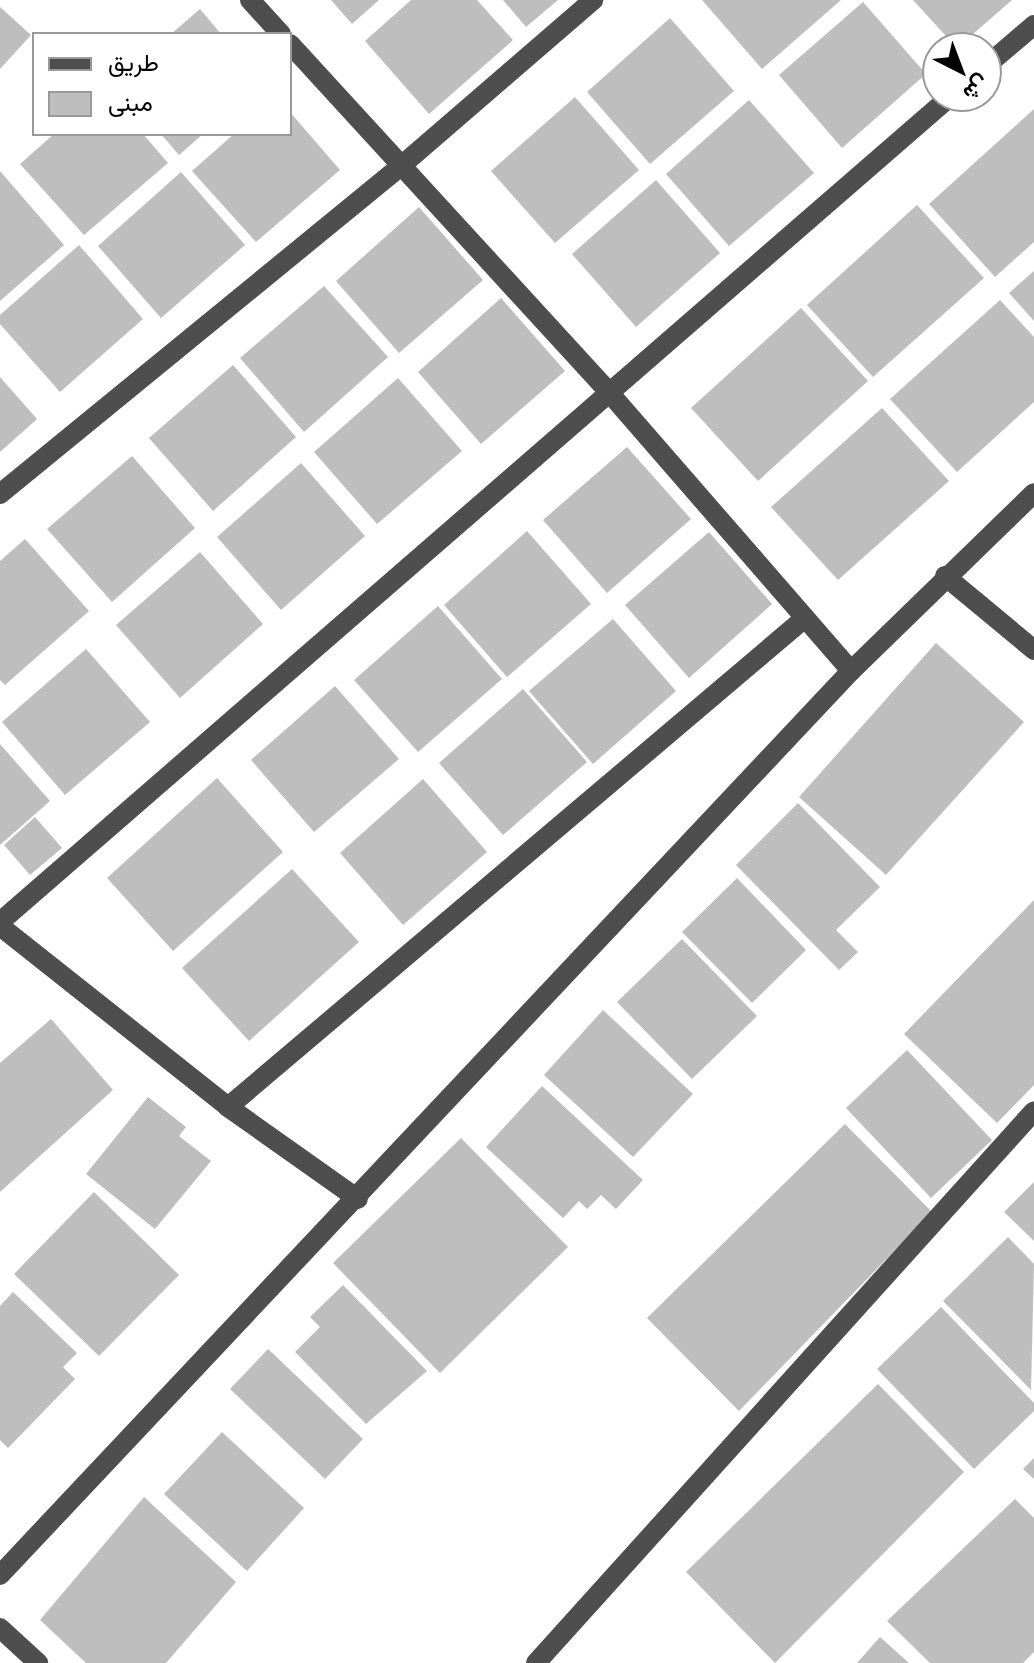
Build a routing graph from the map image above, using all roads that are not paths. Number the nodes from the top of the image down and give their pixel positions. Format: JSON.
{"nodes":[{"id":1,"x":250,"y":0,"type":"edge"},
{"id":2,"x":593,"y":0,"type":"edge"},
{"id":3,"x":1034,"y":25,"type":"edge"},
{"id":4,"x":279,"y":32,"type":"edge"},
{"id":5,"x":292,"y":46,"type":"edge"},
{"id":6,"x":1002,"y":52,"type":"edge"},
{"id":7,"x":932,"y":112,"type":"edge"},
{"id":8,"x":401,"y":166,"type":"junction"},
{"id":9,"x":607,"y":390,"type":"junction"},
{"id":10,"x":1034,"y":493,"type":"edge"},
{"id":11,"x":0,"y":494,"type":"edge"},
{"id":12,"x":945,"y":576,"type":"junction"},
{"id":13,"x":805,"y":618,"type":"junction"},
{"id":14,"x":1034,"y":650,"type":"edge"},
{"id":15,"x":851,"y":671,"type":"junction"},
{"id":16,"x":0,"y":924,"type":"edge"},
{"id":17,"x":228,"y":1107,"type":"junction"},
{"id":18,"x":1034,"y":1111,"type":"edge"},
{"id":19,"x":358,"y":1199,"type":"junction"},
{"id":20,"x":0,"y":1575,"type":"edge"},
{"id":21,"x":0,"y":1628,"type":"edge"},
{"id":22,"x":38,"y":1663,"type":"edge"},
{"id":23,"x":536,"y":1663,"type":"edge"}],
"edges":[{"from":1,"to":4,"type":"street"},
{"from":2,"to":8,"type":"street"},
{"from":3,"to":6,"type":"street"},
{"from":5,"to":8,"type":"street"},
{"from":7,"to":9,"type":"street"},
{"from":8,"to":9,"type":"street"},
{"from":8,"to":11,"type":"street"},
{"from":9,"to":13,"type":"street"},
{"from":9,"to":16,"type":"street"},
{"from":10,"to":12,"type":"street"},
{"from":12,"to":14,"type":"street"},
{"from":12,"to":15,"type":"street"},
{"from":13,"to":15,"type":"street"},
{"from":13,"to":17,"type":"street"},
{"from":15,"to":19,"type":"street"},
{"from":16,"to":17,"type":"street"},
{"from":17,"to":19,"type":"street"},
{"from":18,"to":23,"type":"street"},
{"from":19,"to":20,"type":"street"},
{"from":21,"to":22,"type":"street"}]}
